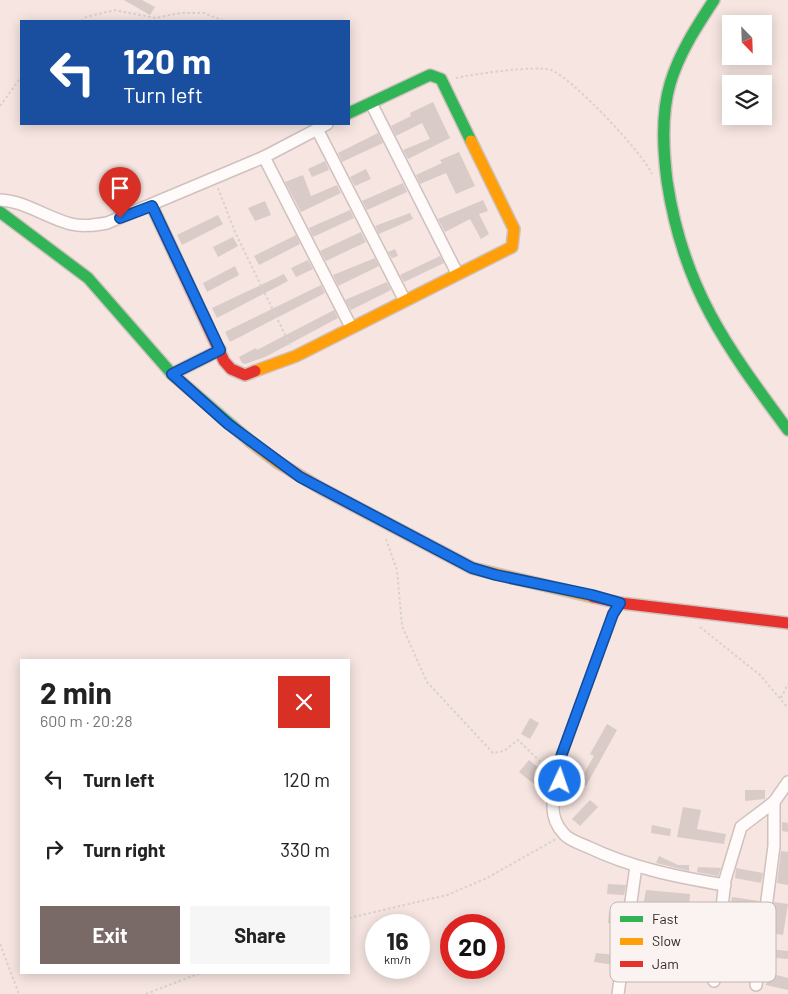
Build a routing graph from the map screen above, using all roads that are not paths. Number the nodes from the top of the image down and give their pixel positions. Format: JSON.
{"nodes":[{"id":1,"x":714,"y":0,"type":"edge"},
{"id":2,"x":370,"y":103,"type":"junction"},
{"id":3,"x":350,"y":113,"type":"edge"},
{"id":4,"x":322,"y":126,"type":"edge"},
{"id":5,"x":264,"y":157,"type":"junction"},
{"id":6,"x":0,"y":200,"type":"edge"},
{"id":7,"x":152,"y":206,"type":"junction"},
{"id":8,"x":0,"y":212,"type":"edge"},
{"id":9,"x":457,"y":273,"type":"junction"},
{"id":10,"x":405,"y":301,"type":"junction"},
{"id":11,"x":351,"y":327,"type":"junction"},
{"id":12,"x":220,"y":350,"type":"junction"},
{"id":13,"x":172,"y":374,"type":"junction"},
{"id":14,"x":788,"y":430,"type":"edge"},
{"id":15,"x":620,"y":603,"type":"junction"},
{"id":16,"x":788,"y":624,"type":"edge"},
{"id":17,"x":560,"y":781,"type":"joint"},
{"id":18,"x":788,"y":782,"type":"edge"},
{"id":19,"x":774,"y":802,"type":"junction"},
{"id":20,"x":636,"y":866,"type":"junction"},
{"id":21,"x":725,"y":885,"type":"junction"},
{"id":22,"x":631,"y":902,"type":"edge"},
{"id":23,"x":723,"y":902,"type":"edge"},
{"id":24,"x":767,"y":902,"type":"edge"},
{"id":25,"x":756,"y":982,"type":"edge"},
{"id":26,"x":756,"y":985,"type":"dead end"}],
"edges":[{"from":1,"to":14,"type":"street"},
{"from":2,"to":3,"type":"street"},
{"from":2,"to":9,"type":"street"},
{"from":2,"to":9,"type":"street"},
{"from":4,"to":5,"type":"street"},
{"from":4,"to":10,"type":"street"},
{"from":5,"to":7,"type":"street"},
{"from":5,"to":11,"type":"street"},
{"from":6,"to":7,"type":"street"},
{"from":7,"to":12,"type":"street"},
{"from":8,"to":13,"type":"street"},
{"from":9,"to":10,"type":"street"},
{"from":10,"to":11,"type":"street"},
{"from":11,"to":12,"type":"street"},
{"from":12,"to":13,"type":"street"},
{"from":13,"to":15,"type":"street"},
{"from":15,"to":16,"type":"street"},
{"from":15,"to":17,"type":"lane"},
{"from":17,"to":20,"type":"street"},
{"from":18,"to":19,"type":"street"},
{"from":19,"to":21,"type":"street"},
{"from":19,"to":24,"type":"street"},
{"from":20,"to":21,"type":"street"},
{"from":20,"to":22,"type":"street"},
{"from":21,"to":23,"type":"street"},
{"from":25,"to":26,"type":"street"}]}
